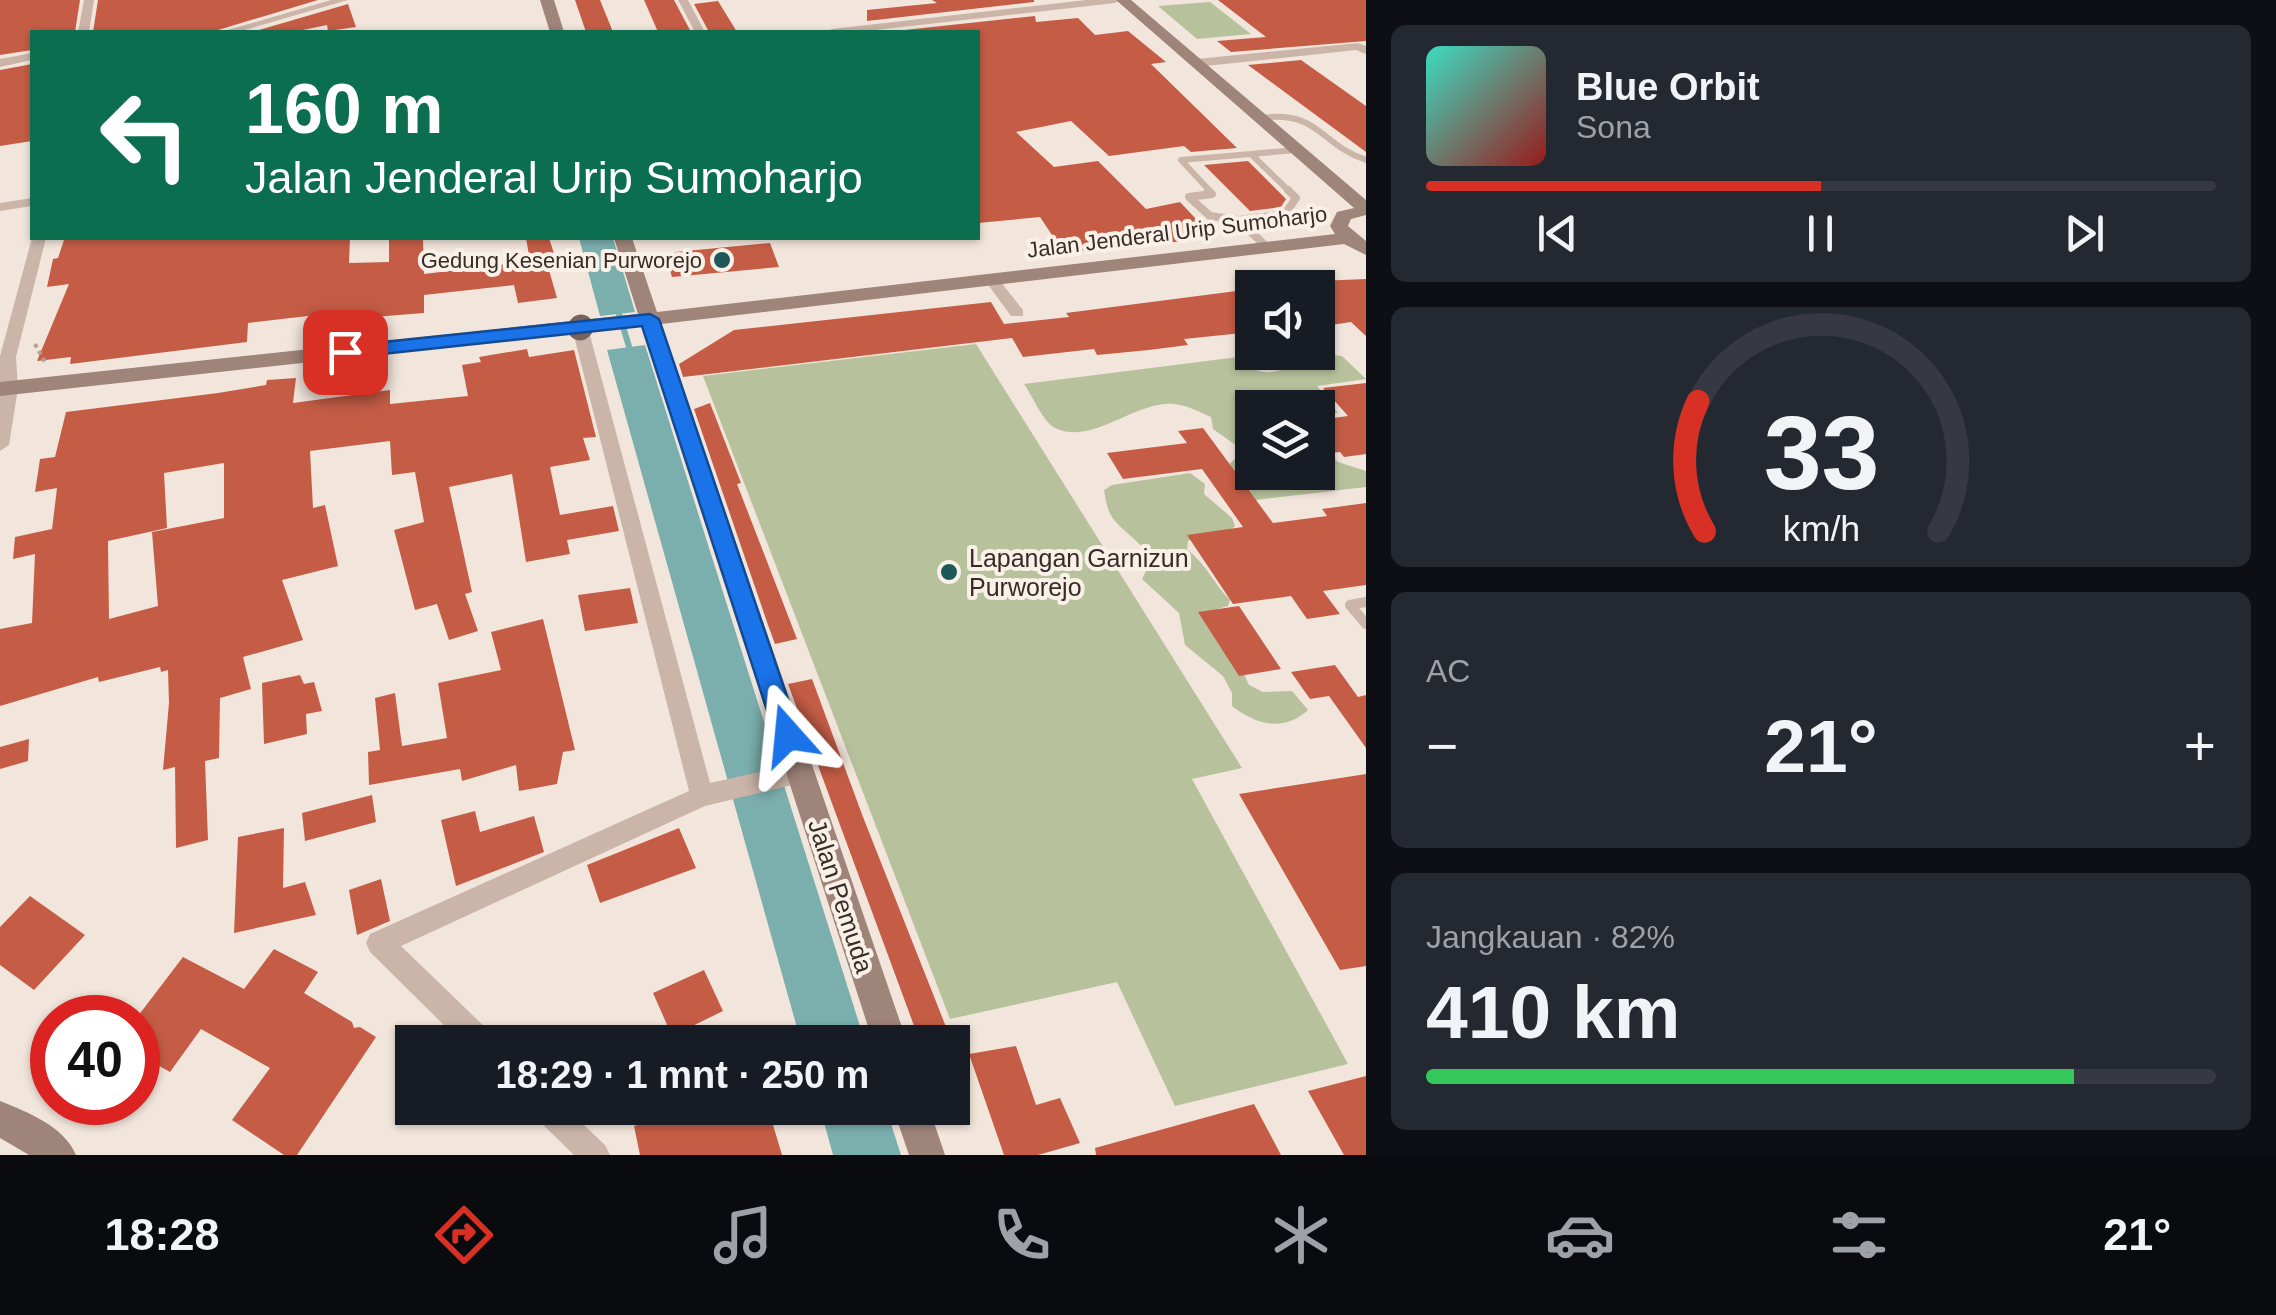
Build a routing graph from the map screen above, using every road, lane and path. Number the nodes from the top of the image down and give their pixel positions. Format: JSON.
{"nodes":[{"id":1,"x":89,"y":0,"type":"edge"},
{"id":2,"x":342,"y":0,"type":"edge"},
{"id":3,"x":547,"y":0,"type":"edge"},
{"id":4,"x":683,"y":0,"type":"edge"},
{"id":5,"x":1115,"y":0,"type":"edge"},
{"id":6,"x":1123,"y":0,"type":"edge"},
{"id":7,"x":83,"y":30,"type":"edge"},
{"id":8,"x":235,"y":30,"type":"edge"},
{"id":9,"x":555,"y":30,"type":"edge"},
{"id":10,"x":699,"y":30,"type":"edge"},
{"id":11,"x":850,"y":30,"type":"edge"},
{"id":12,"x":1365,"y":50,"type":"edge"},
{"id":13,"x":30,"y":58,"type":"edge"},
{"id":14,"x":0,"y":63,"type":"edge"},
{"id":15,"x":1196,"y":63,"type":"junction"},
{"id":16,"x":1260,"y":118,"type":"junction"},
{"id":17,"x":1296,"y":150,"type":"junction"},
{"id":18,"x":1251,"y":154,"type":"junction"},
{"id":19,"x":1366,"y":160,"type":"edge"},
{"id":20,"x":30,"y":202,"type":"edge"},
{"id":21,"x":0,"y":207,"type":"edge"},
{"id":22,"x":1366,"y":210,"type":"edge"},
{"id":23,"x":1238,"y":220,"type":"junction"},
{"id":24,"x":1347,"y":238,"type":"junction"},
{"id":25,"x":38,"y":240,"type":"edge"},
{"id":26,"x":624,"y":240,"type":"edge"},
{"id":27,"x":1266,"y":246,"type":"junction"},
{"id":28,"x":1366,"y":250,"type":"edge"},
{"id":29,"x":991,"y":278,"type":"junction"},
{"id":30,"x":1017,"y":313,"type":"dead end"},
{"id":31,"x":645,"y":320,"type":"junction"},
{"id":32,"x":581,"y":328,"type":"junction"},
{"id":33,"x":5,"y":388,"type":"edge"},
{"id":34,"x":0,"y":446,"type":"edge"},
{"id":35,"x":1366,"y":602,"type":"edge"},
{"id":36,"x":1366,"y":624,"type":"edge"},
{"id":37,"x":792,"y":774,"type":"junction"},
{"id":38,"x":711,"y":794,"type":"junction"},
{"id":39,"x":462,"y":1025,"type":"edge"},
{"id":40,"x":884,"y":1025,"type":"edge"},
{"id":41,"x":0,"y":1119,"type":"edge"},
{"id":42,"x":564,"y":1125,"type":"edge"},
{"id":43,"x":917,"y":1125,"type":"edge"},
{"id":44,"x":58,"y":1155,"type":"edge"},
{"id":45,"x":595,"y":1155,"type":"edge"},
{"id":46,"x":927,"y":1155,"type":"edge"}],
"edges":[{"from":1,"to":7,"type":"street"},
{"from":2,"to":8,"type":"street"},
{"from":3,"to":9,"type":"main road"},
{"from":4,"to":10,"type":"street"},
{"from":5,"to":11,"type":"street"},
{"from":6,"to":15,"type":"main road"},
{"from":12,"to":15,"type":"street"},
{"from":13,"to":14,"type":"street"},
{"from":15,"to":16,"type":"main road"},
{"from":16,"to":17,"type":"main road"},
{"from":16,"to":19,"type":"lane"},
{"from":17,"to":18,"type":"lane"},
{"from":17,"to":22,"type":"main road"},
{"from":18,"to":23,"type":"lane"},
{"from":18,"to":23,"type":"lane"},
{"from":20,"to":21,"type":"street"},
{"from":22,"to":24,"type":"main road"},
{"from":23,"to":27,"type":"lane"},
{"from":24,"to":27,"type":"main road","name":"Jalan Jenderal Urip Sumoharjo"},
{"from":24,"to":28,"type":"main road"},
{"from":25,"to":33,"type":"street"},
{"from":26,"to":31,"type":"main road","name":"Jalan Pemuda"},
{"from":27,"to":29,"type":"main road","name":"Jalan Jenderal Urip Sumoharjo"},
{"from":29,"to":30,"type":"street"},
{"from":29,"to":31,"type":"main road","name":"Jalan Jenderal Urip Sumoharjo"},
{"from":31,"to":32,"type":"main road","name":"Jalan Jenderal Urip Sumoharjo"},
{"from":31,"to":37,"type":"main road","name":"Jalan Pemuda"},
{"from":32,"to":33,"type":"main road","name":"Jalan Jenderal Urip Sumoharjo"},
{"from":32,"to":38,"type":"street"},
{"from":33,"to":34,"type":"street"},
{"from":35,"to":36,"type":"lane"},
{"from":37,"to":38,"type":"street"},
{"from":37,"to":40,"type":"main road","name":"Jalan Pemuda"},
{"from":38,"to":39,"type":"street"},
{"from":41,"to":44,"type":"main road"},
{"from":42,"to":45,"type":"street"},
{"from":43,"to":46,"type":"main road"}]}
